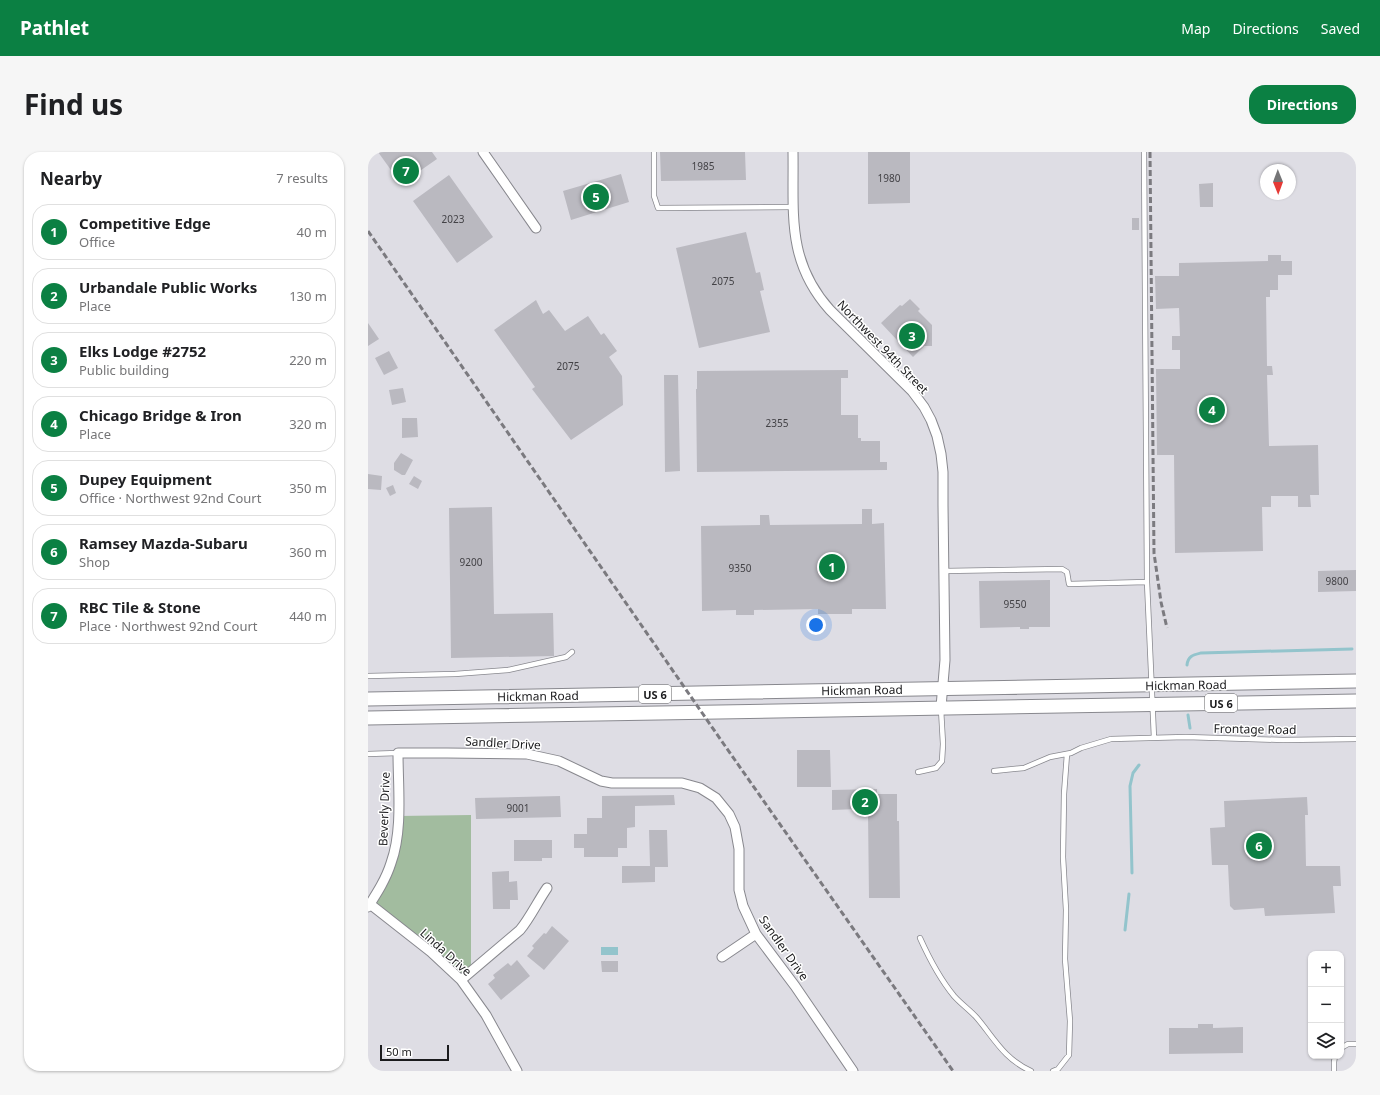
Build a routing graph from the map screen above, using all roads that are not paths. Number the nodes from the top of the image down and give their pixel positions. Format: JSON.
{"nodes":[{"id":1,"x":483,"y":152,"type":"edge"},
{"id":2,"x":654,"y":152,"type":"edge"},
{"id":3,"x":793,"y":152,"type":"edge"},
{"id":4,"x":1144,"y":152,"type":"edge"},
{"id":5,"x":794,"y":207,"type":"junction"},
{"id":6,"x":536,"y":228,"type":"dead end"},
{"id":7,"x":944,"y":571,"type":"junction"},
{"id":8,"x":1147,"y":582,"type":"junction"},
{"id":9,"x":572,"y":652,"type":"dead end"},
{"id":10,"x":368,"y":676,"type":"edge"},
{"id":11,"x":1356,"y":681,"type":"edge"},
{"id":12,"x":1151,"y":686,"type":"junction"},
{"id":13,"x":942,"y":689,"type":"junction"},
{"id":14,"x":368,"y":699,"type":"edge"},
{"id":15,"x":1356,"y":701,"type":"edge"},
{"id":16,"x":1151,"y":704,"type":"junction"},
{"id":17,"x":941,"y":707,"type":"junction"},
{"id":18,"x":368,"y":718,"type":"edge"},
{"id":19,"x":1154,"y":738,"type":"junction"},
{"id":20,"x":1356,"y":738,"type":"edge"},
{"id":21,"x":398,"y":753,"type":"junction"},
{"id":22,"x":368,"y":754,"type":"edge"},
{"id":23,"x":1067,"y":754,"type":"junction"},
{"id":24,"x":994,"y":771,"type":"dead end"},
{"id":25,"x":918,"y":772,"type":"dead end"},
{"id":26,"x":547,"y":888,"type":"dead end"},
{"id":27,"x":370,"y":900,"type":"edge"},
{"id":28,"x":756,"y":934,"type":"junction"},
{"id":29,"x":920,"y":938,"type":"dead end"},
{"id":30,"x":722,"y":957,"type":"dead end"},
{"id":31,"x":461,"y":980,"type":"junction"},
{"id":32,"x":1356,"y":1044,"type":"edge"},
{"id":33,"x":1344,"y":1046,"type":"edge"},
{"id":34,"x":1334,"y":1059,"type":"edge"},
{"id":35,"x":517,"y":1071,"type":"edge"},
{"id":36,"x":853,"y":1071,"type":"edge"},
{"id":37,"x":1031,"y":1071,"type":"edge"},
{"id":38,"x":1053,"y":1071,"type":"edge"},
{"id":39,"x":1334,"y":1071,"type":"edge"}],
"edges":[{"from":1,"to":6,"type":"street"},
{"from":2,"to":5,"type":"lane"},
{"from":3,"to":5,"type":"street","name":"Northwest 94th Street"},
{"from":4,"to":8,"type":"lane"},
{"from":5,"to":7,"type":"street","name":"Northwest 94th Street"},
{"from":7,"to":8,"type":"lane"},
{"from":7,"to":13,"type":"street","name":"Northwest 94th Street"},
{"from":8,"to":12,"type":"lane"},
{"from":9,"to":10,"type":"lane"},
{"from":11,"to":12,"type":"main road","name":"Hickman Road","number":"US 6"},
{"from":12,"to":13,"type":"main road","name":"Hickman Road","number":"US 6"},
{"from":12,"to":16,"type":"lane"},
{"from":13,"to":14,"type":"main road","name":"Hickman Road","number":"US 6"},
{"from":13,"to":17,"type":"street","name":"Northwest 94th Street"},
{"from":15,"to":16,"type":"main road","name":"Hickman Road","number":"US 6"},
{"from":16,"to":17,"type":"main road","name":"Hickman Road","number":"US 6"},
{"from":16,"to":19,"type":"lane"},
{"from":17,"to":18,"type":"main road","name":"Hickman Road","number":"US 6"},
{"from":17,"to":25,"type":"lane"},
{"from":19,"to":20,"type":"lane","name":"Frontage Road"},
{"from":19,"to":23,"type":"lane","name":"Frontage Road"},
{"from":21,"to":22,"type":"lane"},
{"from":21,"to":27,"type":"street","name":"Beverly Drive"},
{"from":21,"to":28,"type":"street","name":"Sandler Drive"},
{"from":23,"to":24,"type":"lane","name":"Frontage Road"},
{"from":23,"to":38,"type":"lane"},
{"from":26,"to":31,"type":"street"},
{"from":27,"to":31,"type":"street","name":"Linda Drive"},
{"from":28,"to":30,"type":"street"},
{"from":28,"to":36,"type":"street","name":"Sandler Drive"},
{"from":29,"to":37,"type":"lane"},
{"from":31,"to":35,"type":"street","name":"Linda Drive"},
{"from":32,"to":33,"type":"lane"},
{"from":34,"to":39,"type":"lane"}]}
